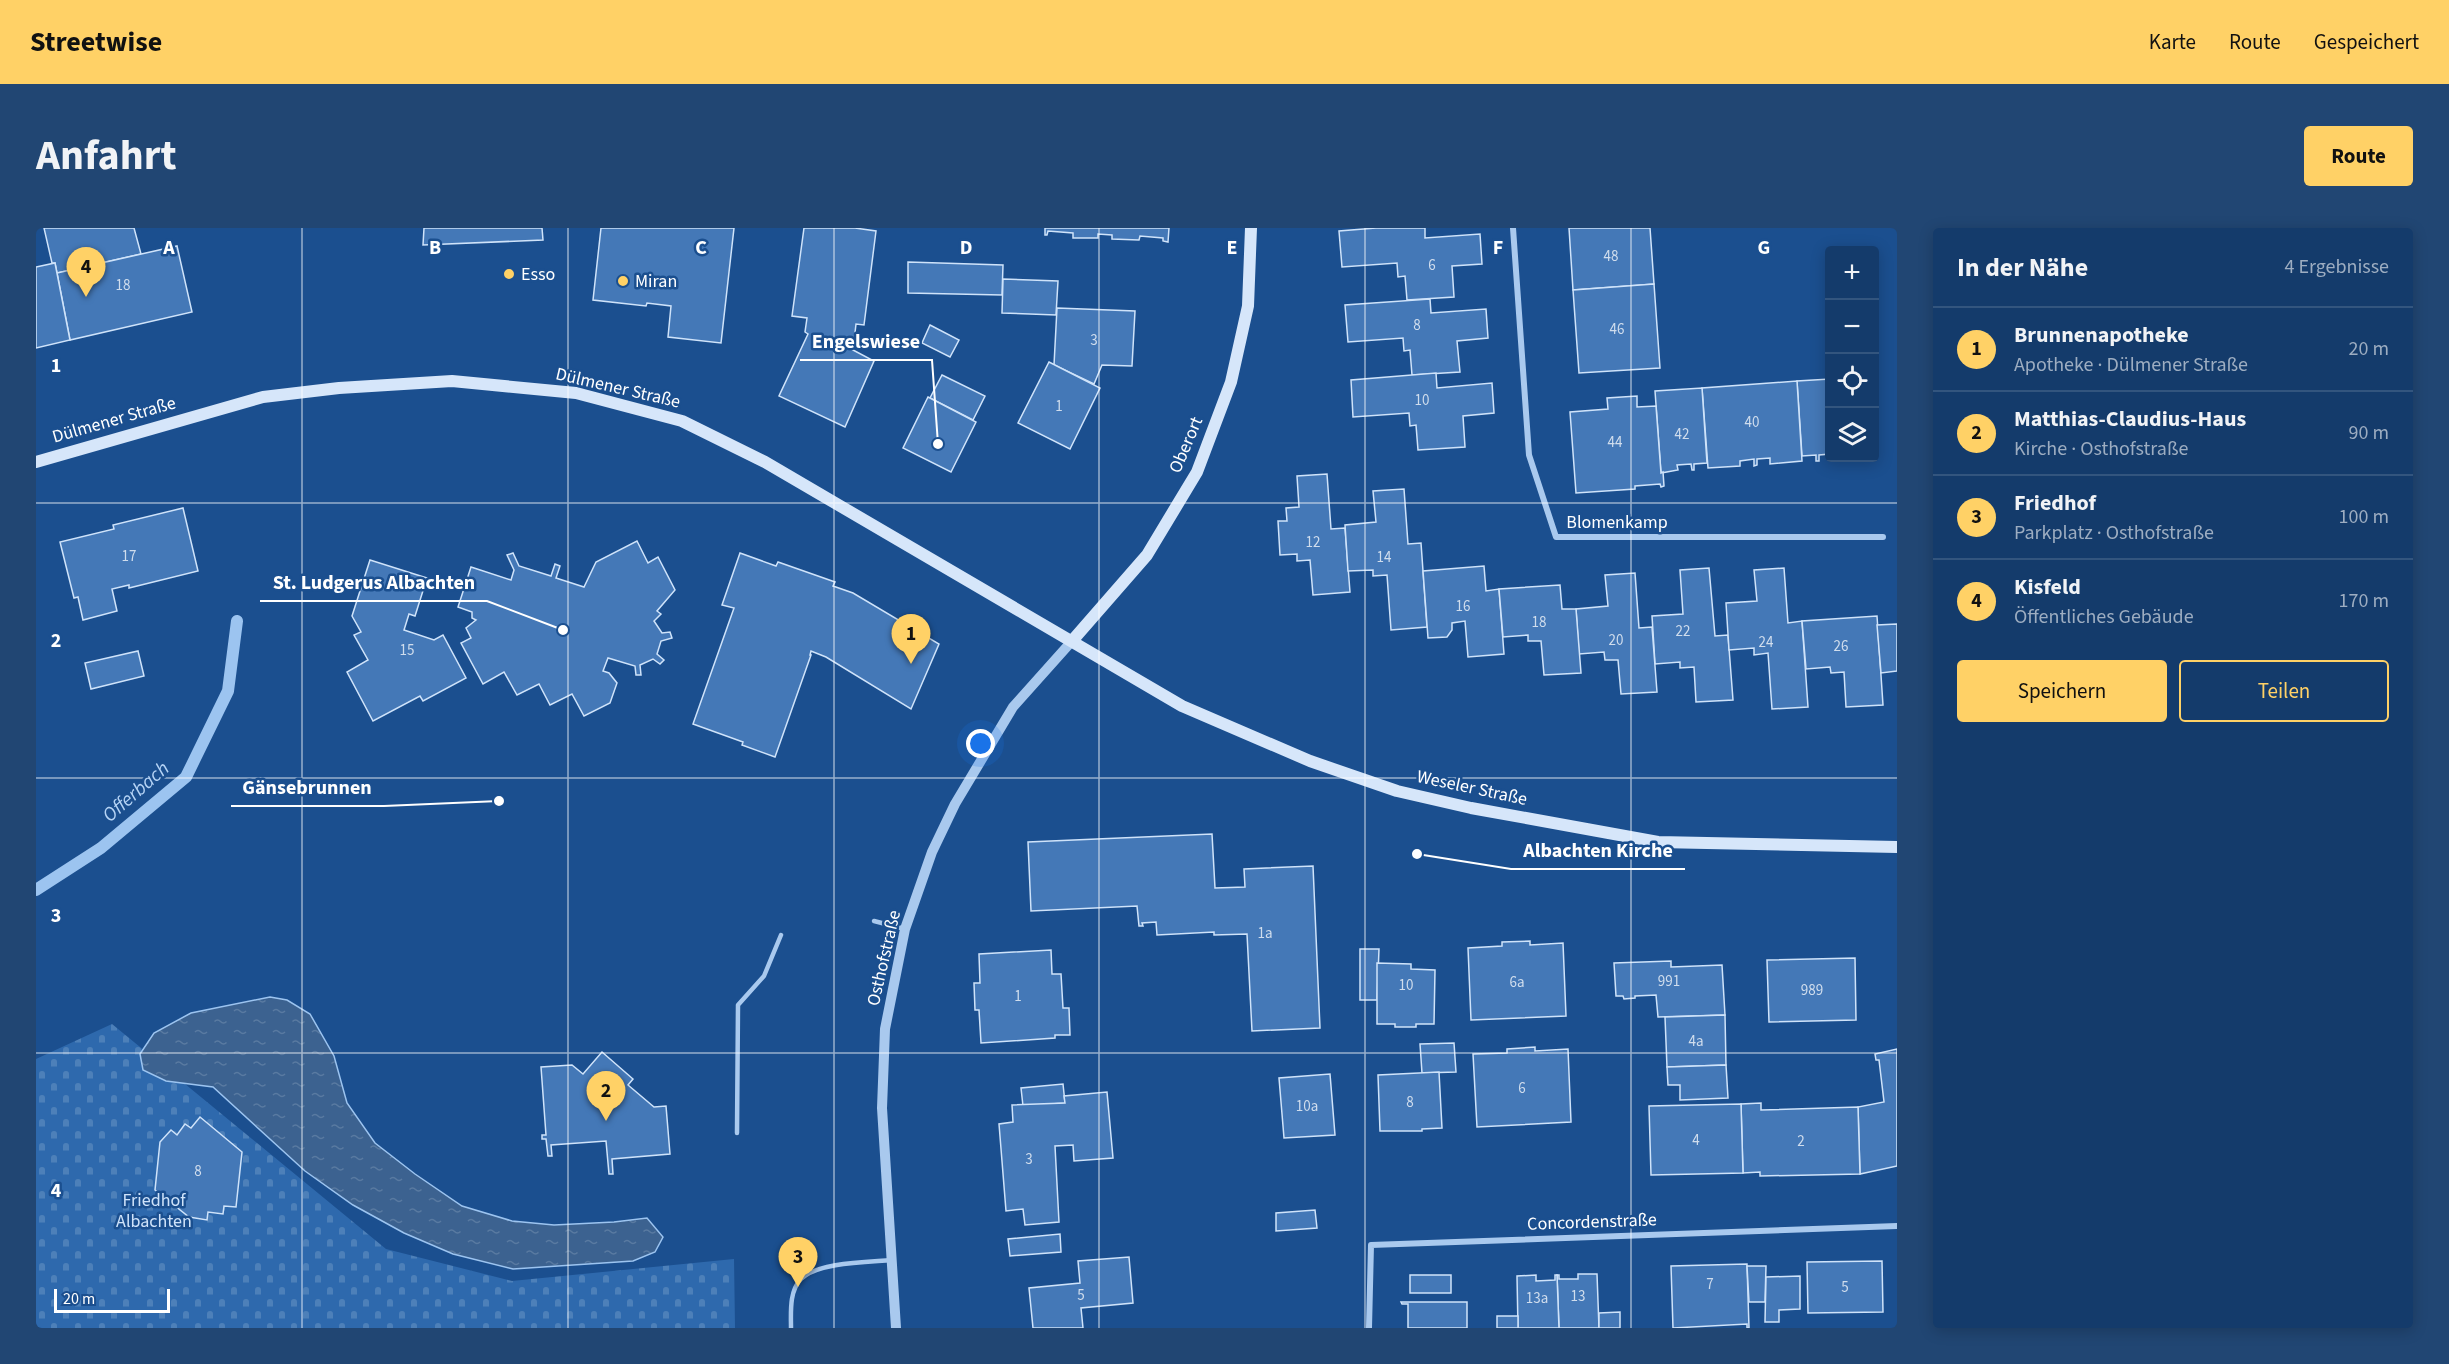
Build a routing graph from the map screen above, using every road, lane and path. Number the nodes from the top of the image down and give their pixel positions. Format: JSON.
{"nodes":[{"id":1,"x":1251,"y":228,"type":"edge"},
{"id":2,"x":1513,"y":228,"type":"edge"},
{"id":3,"x":36,"y":462,"type":"edge"},
{"id":4,"x":1883,"y":537,"type":"dead end"},
{"id":5,"x":1072,"y":641,"type":"junction"},
{"id":6,"x":1897,"y":847,"type":"edge"},
{"id":7,"x":874,"y":921,"type":"dead end"},
{"id":8,"x":905,"y":929,"type":"junction"},
{"id":9,"x":781,"y":935,"type":"dead end"},
{"id":10,"x":737,"y":1133,"type":"dead end"},
{"id":11,"x":1897,"y":1226,"type":"edge"},
{"id":12,"x":891,"y":1260,"type":"junction"},
{"id":13,"x":791,"y":1328,"type":"edge"},
{"id":14,"x":896,"y":1328,"type":"edge"},
{"id":15,"x":1369,"y":1328,"type":"edge"}],
"edges":[{"from":1,"to":5,"type":"main road","name":"Oberort"},
{"from":2,"to":4,"type":"street","name":"Blomenkamp"},
{"from":3,"to":5,"type":"main road","name":"Dülmener Straße"},
{"from":5,"to":6,"type":"main road","name":"Weseler Straße"},
{"from":5,"to":8,"type":"street","name":"Osthofstraße"},
{"from":7,"to":8,"type":"lane"},
{"from":8,"to":12,"type":"street","name":"Osthofstraße"},
{"from":9,"to":10,"type":"lane"},
{"from":11,"to":15,"type":"street","name":"Concordenstraße"},
{"from":12,"to":13,"type":"lane"},
{"from":12,"to":14,"type":"street","name":"Osthofstraße"}]}
